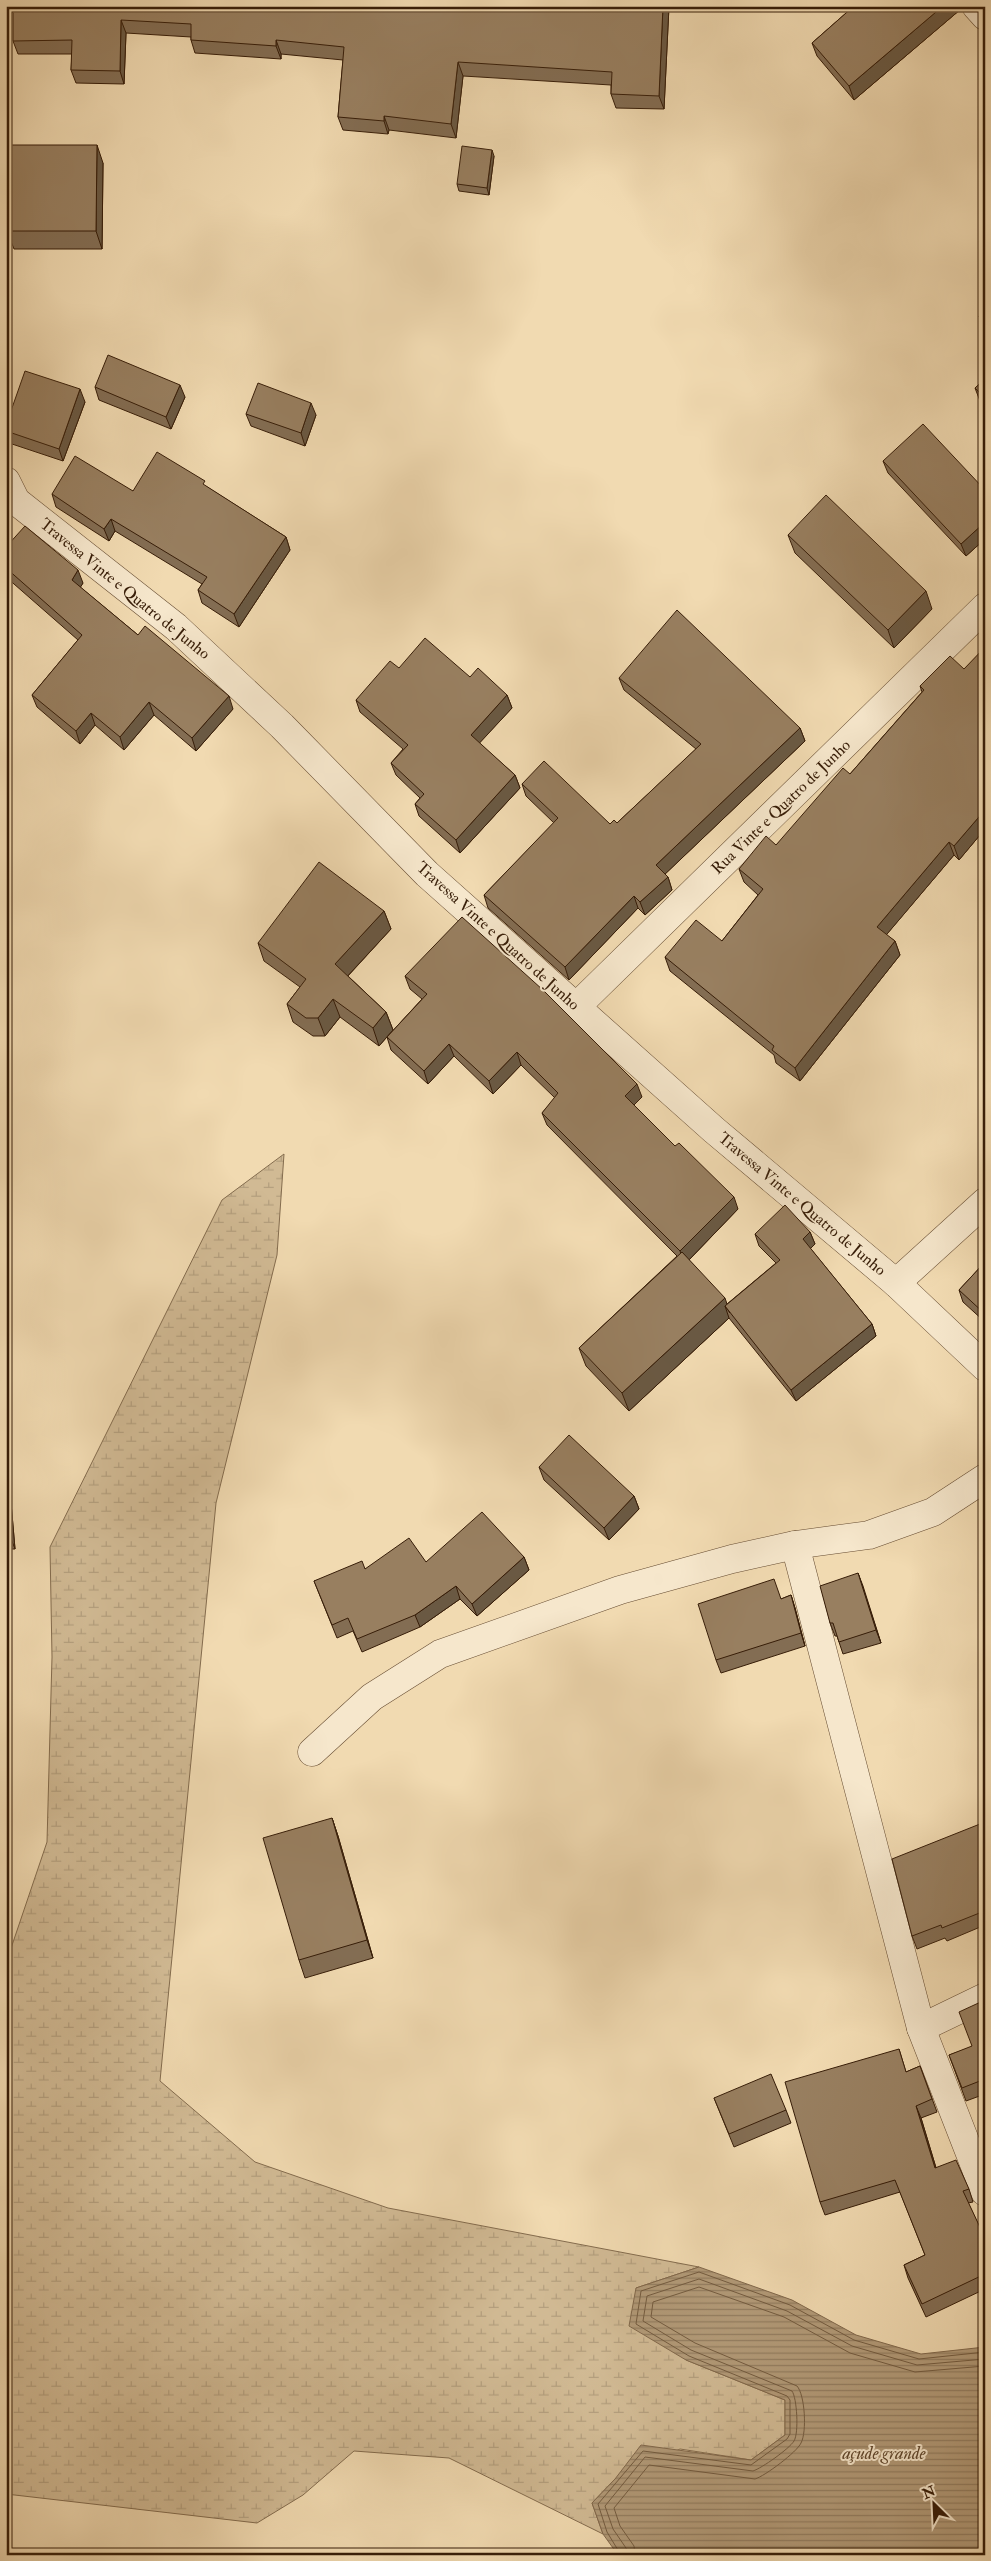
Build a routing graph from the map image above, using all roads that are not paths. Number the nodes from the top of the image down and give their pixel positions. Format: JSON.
{"nodes":[{"id":1,"x":976,"y":6,"type":"edge"},
{"id":2,"x":985,"y":16,"type":"edge"},
{"id":3,"x":9,"y":495,"type":"edge"},
{"id":4,"x":985,"y":607,"type":"edge"},
{"id":5,"x":576,"y":1008,"type":"junction"},
{"id":6,"x":985,"y":1202,"type":"edge"},
{"id":7,"x":896,"y":1283,"type":"junction"},
{"id":8,"x":985,"y":1367,"type":"edge"},
{"id":9,"x":985,"y":1478,"type":"edge"},
{"id":10,"x":795,"y":1545,"type":"junction"},
{"id":11,"x":312,"y":1752,"type":"dead end"},
{"id":12,"x":985,"y":1997,"type":"edge"},
{"id":13,"x":921,"y":2028,"type":"junction"},
{"id":14,"x":985,"y":2192,"type":"edge"}],
"edges":[{"from":1,"to":2,"type":"street"},
{"from":3,"to":5,"type":"street","name":"Travessa Vinte e Quatro de Junho"},
{"from":4,"to":5,"type":"street","name":"Rua Vinte e Quatro de Junho"},
{"from":5,"to":7,"type":"street","name":"Travessa Vinte e Quatro de Junho"},
{"from":6,"to":7,"type":"street"},
{"from":7,"to":8,"type":"street","name":"Travessa Vinte e Quatro de Junho"},
{"from":9,"to":10,"type":"street"},
{"from":10,"to":11,"type":"street"},
{"from":10,"to":13,"type":"street"},
{"from":12,"to":13,"type":"street"},
{"from":13,"to":14,"type":"street"}]}
